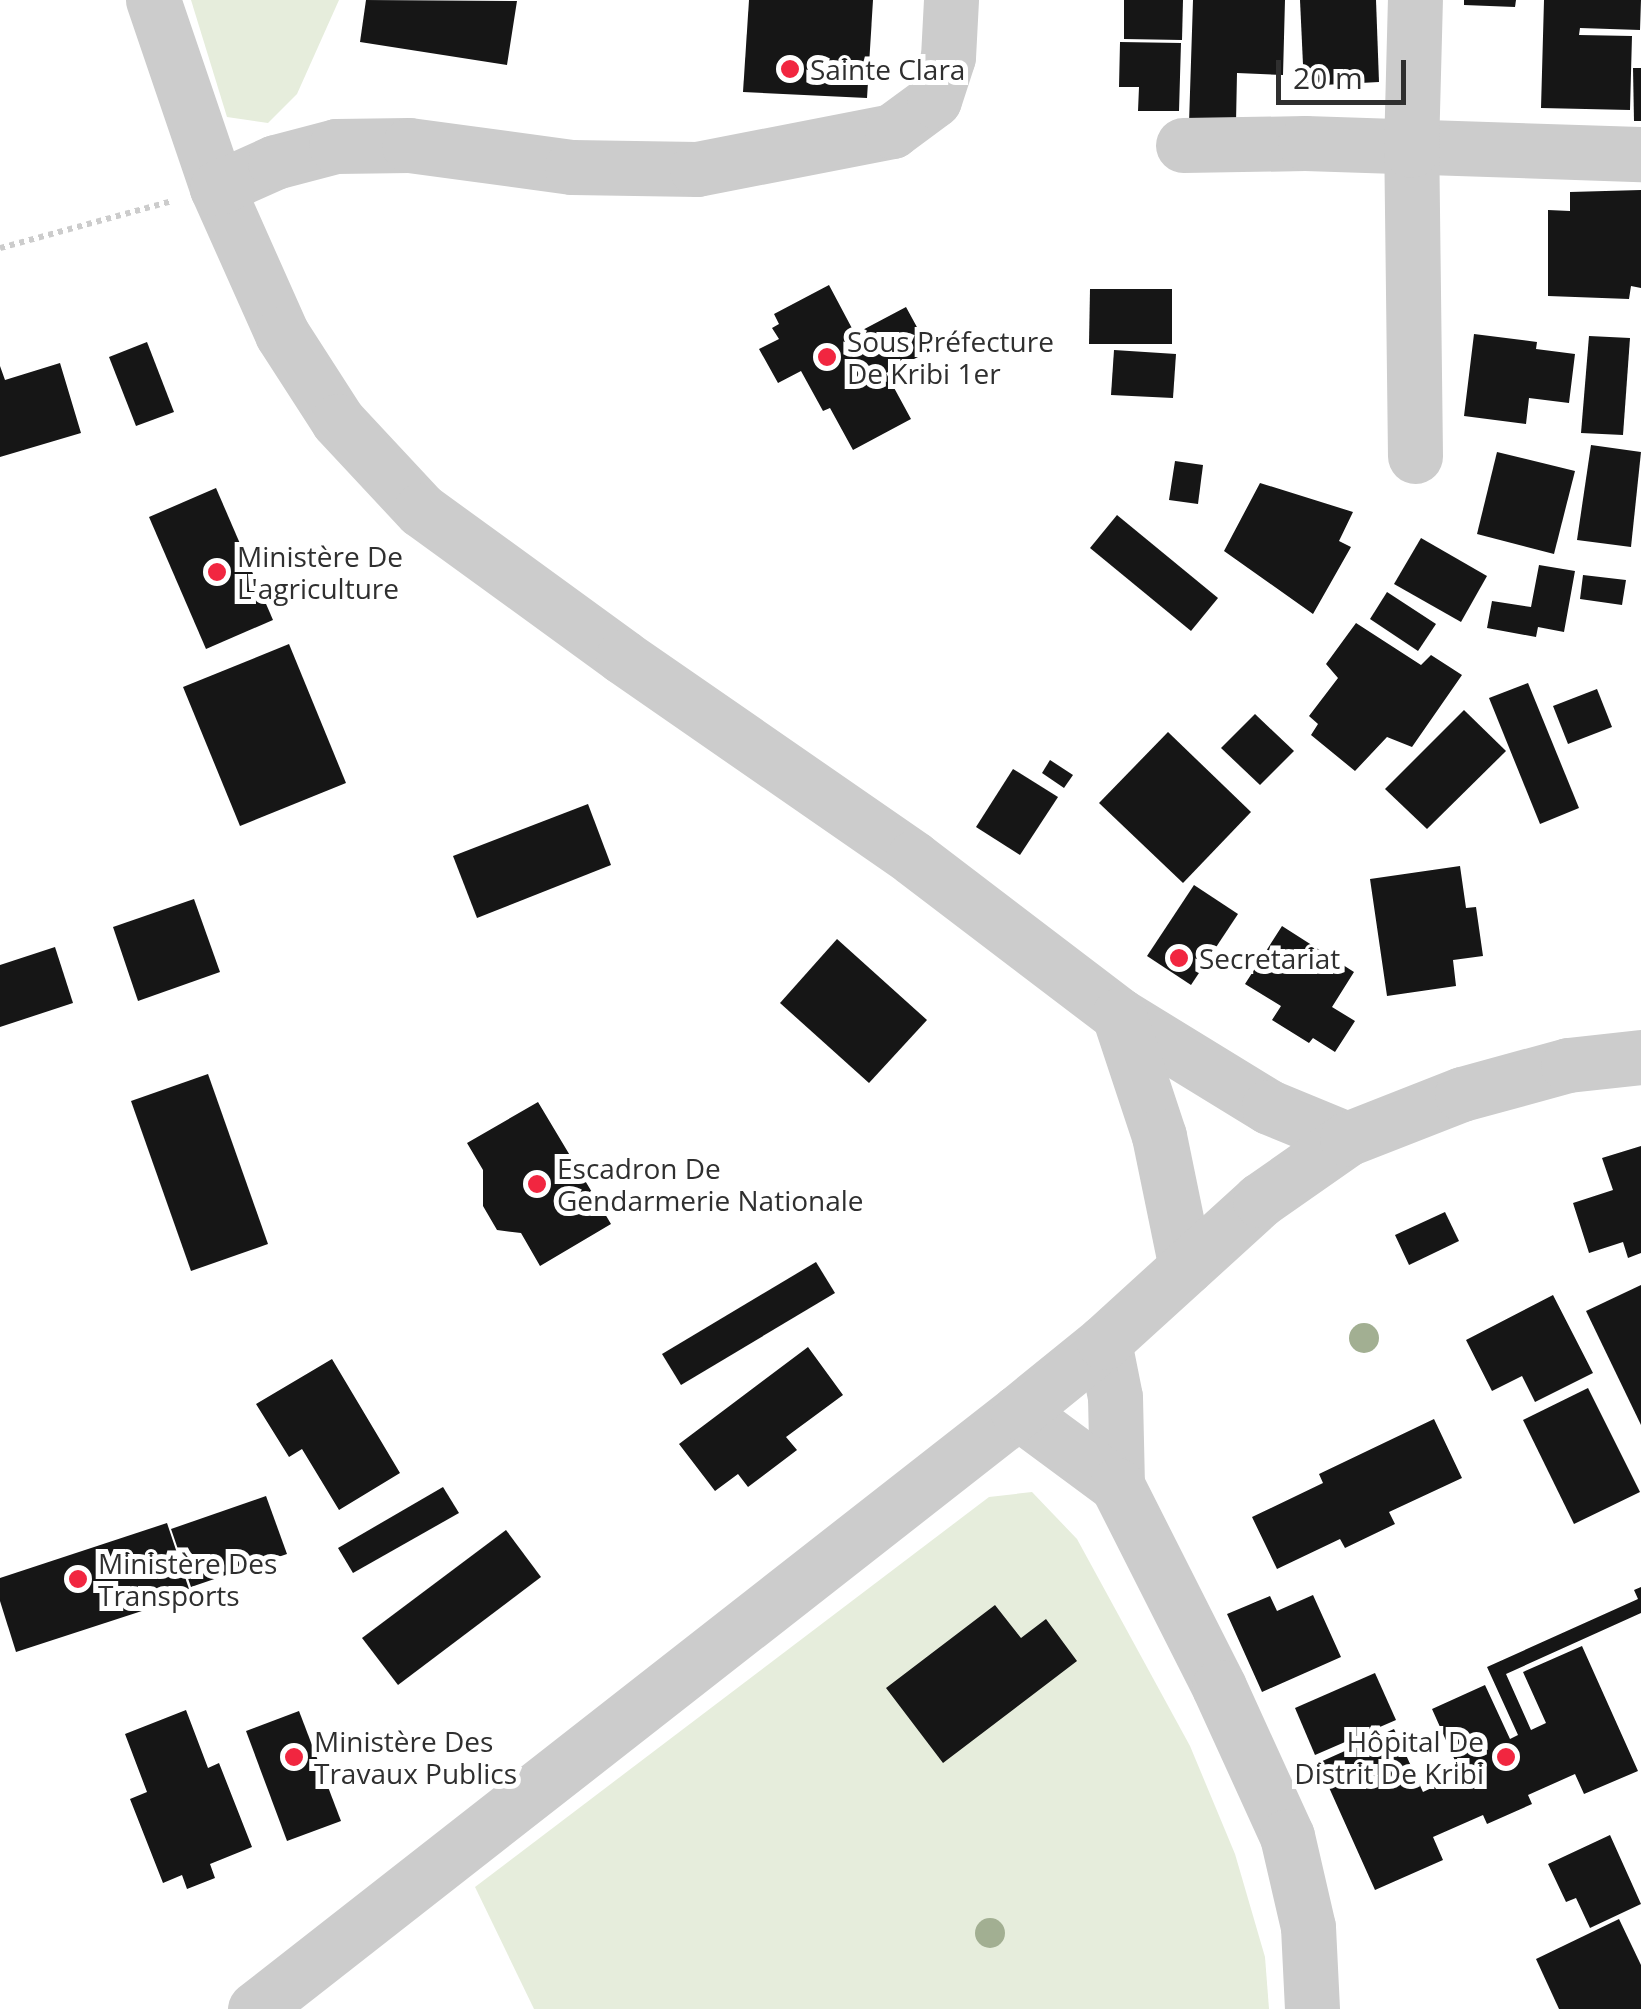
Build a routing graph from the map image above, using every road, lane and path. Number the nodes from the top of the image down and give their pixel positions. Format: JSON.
{"nodes":[{"id":1,"x":152,"y":0,"type":"edge"},
{"id":2,"x":951,"y":0,"type":"edge"},
{"id":3,"x":1415,"y":0,"type":"edge"},
{"id":4,"x":1184,"y":144,"type":"dead end"},
{"id":5,"x":1410,"y":150,"type":"junction"},
{"id":6,"x":1641,"y":154,"type":"edge"},
{"id":7,"x":218,"y":188,"type":"junction"},
{"id":8,"x":0,"y":248,"type":"edge"},
{"id":9,"x":1414,"y":456,"type":"dead end"},
{"id":10,"x":1119,"y":1015,"type":"junction"},
{"id":11,"x":1641,"y":1057,"type":"edge"},
{"id":12,"x":1348,"y":1140,"type":"junction"},
{"id":13,"x":1186,"y":1267,"type":"junction"},
{"id":14,"x":1104,"y":1342,"type":"junction"},
{"id":15,"x":1018,"y":1412,"type":"junction"},
{"id":16,"x":1117,"y":1484,"type":"junction"},
{"id":17,"x":255,"y":2009,"type":"edge"},
{"id":18,"x":1312,"y":2009,"type":"edge"}],
"edges":[{"from":1,"to":7,"type":"street"},
{"from":2,"to":7,"type":"street"},
{"from":3,"to":5,"type":"street"},
{"from":4,"to":5,"type":"street"},
{"from":5,"to":6,"type":"street"},
{"from":5,"to":9,"type":"street"},
{"from":7,"to":8,"type":"path"},
{"from":7,"to":10,"type":"street"},
{"from":10,"to":12,"type":"street"},
{"from":10,"to":13,"type":"street"},
{"from":11,"to":12,"type":"street"},
{"from":12,"to":13,"type":"street"},
{"from":13,"to":14,"type":"street"},
{"from":14,"to":15,"type":"street"},
{"from":14,"to":16,"type":"street"},
{"from":15,"to":16,"type":"street"},
{"from":15,"to":17,"type":"street"},
{"from":16,"to":18,"type":"street"}]}
